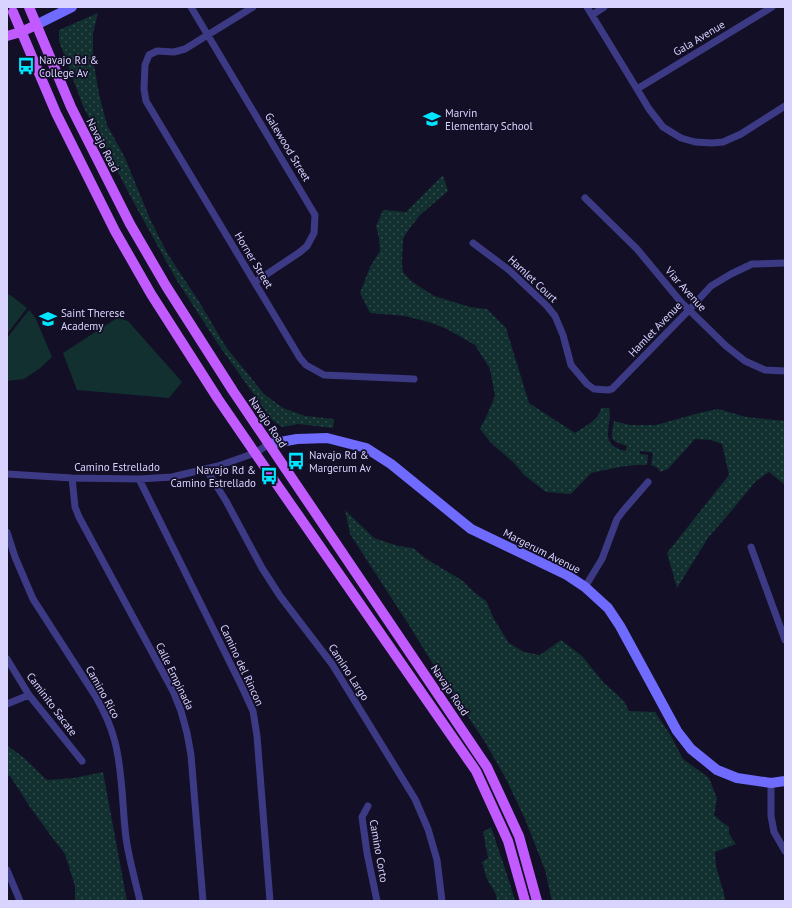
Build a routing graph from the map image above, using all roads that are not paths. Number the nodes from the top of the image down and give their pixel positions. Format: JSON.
{"nodes":[{"id":1,"x":25,"y":7,"type":"edge"},
{"id":2,"x":29,"y":7,"type":"edge"},
{"id":3,"x":72,"y":7,"type":"edge"},
{"id":4,"x":191,"y":7,"type":"edge"},
{"id":5,"x":253,"y":7,"type":"edge"},
{"id":6,"x":587,"y":7,"type":"edge"},
{"id":7,"x":604,"y":7,"type":"edge"},
{"id":8,"x":772,"y":7,"type":"edge"},
{"id":9,"x":10,"y":13,"type":"edge"},
{"id":10,"x":592,"y":14,"type":"junction"},
{"id":11,"x":36,"y":25,"type":"junction"},
{"id":12,"x":21,"y":32,"type":"junction"},
{"id":13,"x":208,"y":34,"type":"junction"},
{"id":14,"x":7,"y":36,"type":"edge"},
{"id":15,"x":637,"y":89,"type":"junction"},
{"id":16,"x":785,"y":106,"type":"edge"},
{"id":17,"x":585,"y":198,"type":"dead end"},
{"id":18,"x":472,"y":243,"type":"dead end"},
{"id":19,"x":785,"y":263,"type":"edge"},
{"id":20,"x":255,"y":282,"type":"junction"},
{"id":21,"x":689,"y":310,"type":"junction"},
{"id":22,"x":208,"y":353,"type":"junction"},
{"id":23,"x":195,"y":362,"type":"junction"},
{"id":24,"x":785,"y":371,"type":"edge"},
{"id":25,"x":414,"y":379,"type":"dead end"},
{"id":26,"x":608,"y":390,"type":"joint"},
{"id":27,"x":269,"y":444,"type":"junction"},
{"id":28,"x":254,"y":453,"type":"junction"},
{"id":29,"x":206,"y":469,"type":"junction"},
{"id":30,"x":7,"y":474,"type":"edge"},
{"id":31,"x":72,"y":478,"type":"junction"},
{"id":32,"x":138,"y":479,"type":"junction"},
{"id":33,"x":648,"y":482,"type":"dead end"},
{"id":34,"x":7,"y":532,"type":"edge"},
{"id":35,"x":751,"y":547,"type":"dead end"},
{"id":36,"x":585,"y":587,"type":"junction"},
{"id":37,"x":785,"y":640,"type":"edge"},
{"id":38,"x":7,"y":659,"type":"edge"},
{"id":39,"x":29,"y":695,"type":"junction"},
{"id":40,"x":7,"y":704,"type":"edge"},
{"id":41,"x":82,"y":761,"type":"dead end"},
{"id":42,"x":785,"y":781,"type":"edge"},
{"id":43,"x":771,"y":783,"type":"junction"},
{"id":44,"x":368,"y":806,"type":"dead end"},
{"id":45,"x":785,"y":851,"type":"edge"},
{"id":46,"x":7,"y":870,"type":"edge"},
{"id":47,"x":20,"y":901,"type":"edge"},
{"id":48,"x":140,"y":901,"type":"edge"},
{"id":49,"x":202,"y":901,"type":"edge"},
{"id":50,"x":270,"y":901,"type":"edge"},
{"id":51,"x":377,"y":901,"type":"edge"},
{"id":52,"x":442,"y":901,"type":"edge"},
{"id":53,"x":525,"y":901,"type":"edge"},
{"id":54,"x":537,"y":901,"type":"edge"}],
"edges":[{"from":1,"to":9,"type":"main road"},
{"from":2,"to":11,"type":"main road","name":"Navajo Road"},
{"from":3,"to":11,"type":"street"},
{"from":4,"to":13,"type":"street","name":"Galewood Street"},
{"from":5,"to":13,"type":"street"},
{"from":6,"to":10,"type":"street"},
{"from":7,"to":10,"type":"street"},
{"from":8,"to":15,"type":"street","name":"Gala Avenue"},
{"from":9,"to":12,"type":"main road"},
{"from":10,"to":15,"type":"street"},
{"from":11,"to":12,"type":"main road"},
{"from":11,"to":22,"type":"main road","name":"Navajo Road"},
{"from":12,"to":14,"type":"main road"},
{"from":12,"to":23,"type":"main road"},
{"from":13,"to":20,"type":"street","name":"Galewood Street"},
{"from":13,"to":20,"type":"street","name":"Horner Street"},
{"from":15,"to":16,"type":"street"},
{"from":17,"to":21,"type":"street","name":"Viar Avenue"},
{"from":18,"to":26,"type":"street","name":"Hamlet Court"},
{"from":19,"to":21,"type":"street","name":"Hamlet Avenue"},
{"from":20,"to":25,"type":"street","name":"Horner Street"},
{"from":21,"to":24,"type":"street","name":"Viar Avenue"},
{"from":21,"to":26,"type":"street","name":"Hamlet Avenue"},
{"from":22,"to":23,"type":"main road"},
{"from":22,"to":27,"type":"main road","name":"Navajo Road"},
{"from":23,"to":28,"type":"main road"},
{"from":27,"to":28,"type":"street","name":"Camino Estrellado"},
{"from":27,"to":36,"type":"street","name":"Margerum Avenue"},
{"from":27,"to":54,"type":"main road","name":"Navajo Road"},
{"from":28,"to":29,"type":"street","name":"Camino Estrellado"},
{"from":28,"to":53,"type":"main road"},
{"from":29,"to":32,"type":"street","name":"Camino Estrellado"},
{"from":29,"to":52,"type":"street","name":"Camino Largo"},
{"from":30,"to":31,"type":"street","name":"Camino Estrellado"},
{"from":31,"to":32,"type":"street","name":"Camino Estrellado"},
{"from":31,"to":49,"type":"street","name":"Calle Empinada"},
{"from":32,"to":50,"type":"street","name":"Camino del Rincon"},
{"from":33,"to":36,"type":"street"},
{"from":34,"to":48,"type":"street","name":"Camino Rico"},
{"from":35,"to":37,"type":"street"},
{"from":36,"to":43,"type":"street","name":"Margerum Avenue"},
{"from":38,"to":39,"type":"street","name":"Caminito Sacate"},
{"from":39,"to":40,"type":"street"},
{"from":39,"to":41,"type":"street","name":"Caminito Sacate"},
{"from":42,"to":43,"type":"street","name":"Margerum Avenue"},
{"from":43,"to":45,"type":"street"},
{"from":44,"to":51,"type":"street","name":"Camino Corto"},
{"from":46,"to":47,"type":"street"}]}
